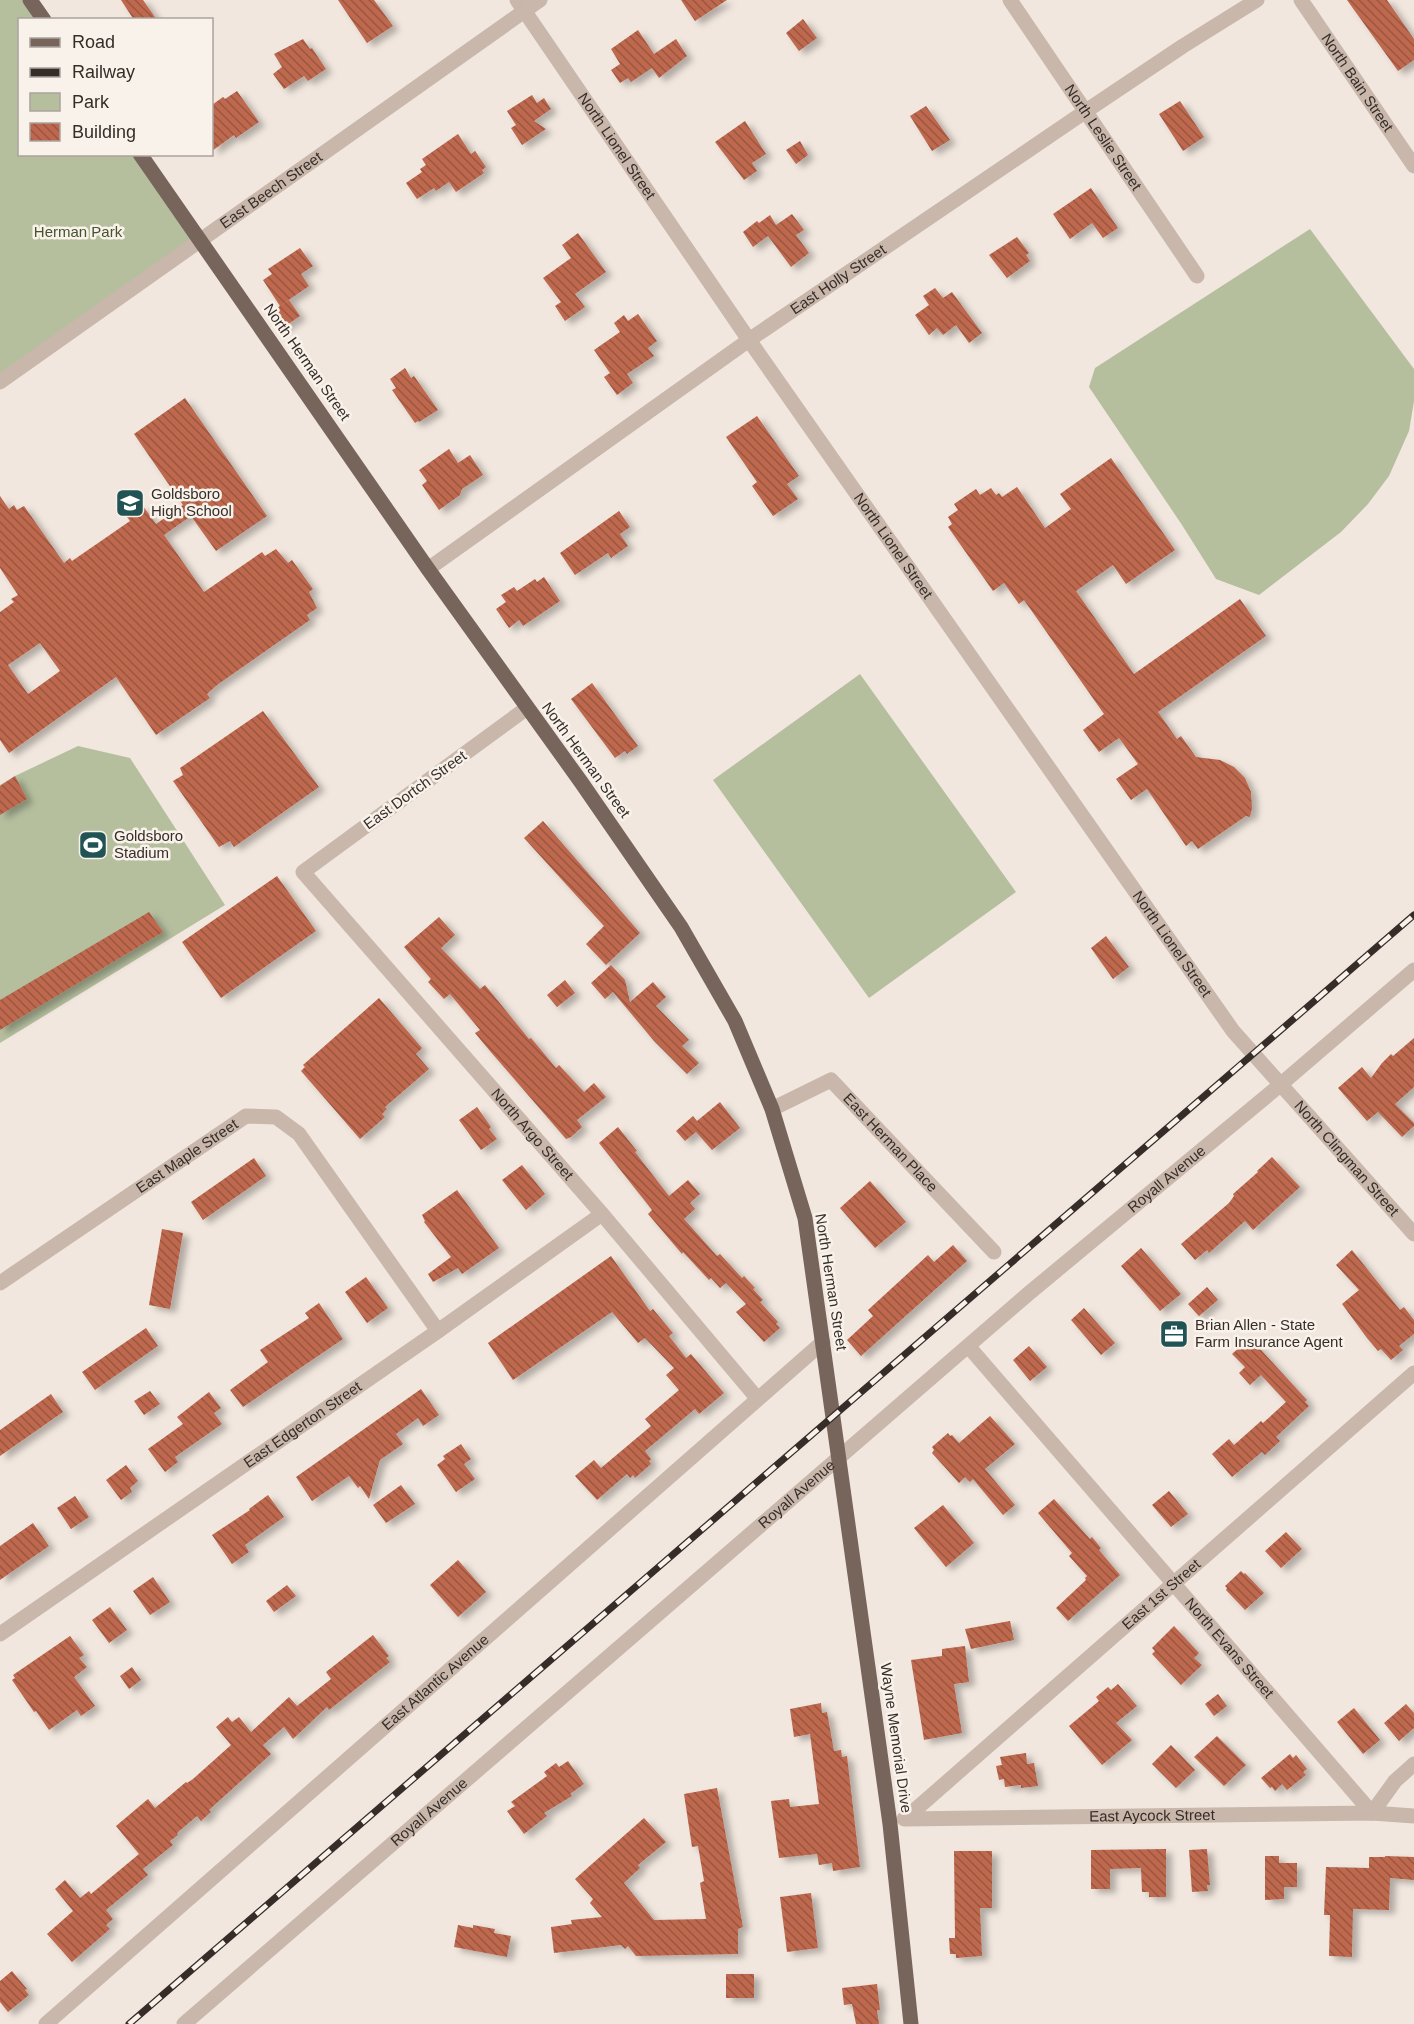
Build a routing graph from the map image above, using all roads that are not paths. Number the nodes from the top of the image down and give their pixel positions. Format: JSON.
{"nodes":[{"id":1,"x":30,"y":0,"type":"edge"},
{"id":2,"x":540,"y":0,"type":"edge"},
{"id":3,"x":1010,"y":0,"type":"edge"},
{"id":4,"x":1257,"y":0,"type":"edge"},
{"id":5,"x":1301,"y":0,"type":"edge"},
{"id":6,"x":521,"y":5,"type":"edge"},
{"id":7,"x":43,"y":18,"type":"edge"},
{"id":8,"x":1086,"y":111,"type":"junction"},
{"id":9,"x":141,"y":156,"type":"edge"},
{"id":10,"x":1414,"y":166,"type":"edge"},
{"id":11,"x":201,"y":240,"type":"junction"},
{"id":12,"x":1197,"y":276,"type":"dead end"},
{"id":13,"x":749,"y":340,"type":"junction"},
{"id":14,"x":0,"y":382,"type":"edge"},
{"id":15,"x":428,"y":569,"type":"junction"},
{"id":16,"x":527,"y":708,"type":"junction"},
{"id":17,"x":303,"y":872,"type":"joint"},
{"id":18,"x":1414,"y":970,"type":"edge"},
{"id":19,"x":1280,"y":1084,"type":"junction"},
{"id":20,"x":772,"y":1109,"type":"junction"},
{"id":21,"x":602,"y":1214,"type":"junction"},
{"id":22,"x":1414,"y":1234,"type":"edge"},
{"id":23,"x":994,"y":1252,"type":"dead end"},
{"id":24,"x":0,"y":1283,"type":"edge"},
{"id":25,"x":438,"y":1331,"type":"junction"},
{"id":26,"x":823,"y":1341,"type":"junction"},
{"id":27,"x":969,"y":1347,"type":"junction"},
{"id":28,"x":1414,"y":1373,"type":"edge"},
{"id":29,"x":757,"y":1398,"type":"junction"},
{"id":30,"x":838,"y":1459,"type":"junction"},
{"id":31,"x":1174,"y":1584,"type":"junction"},
{"id":32,"x":0,"y":1634,"type":"edge"},
{"id":33,"x":1414,"y":1764,"type":"edge"},
{"id":34,"x":1372,"y":1813,"type":"junction"},
{"id":35,"x":1414,"y":1816,"type":"edge"},
{"id":36,"x":907,"y":1817,"type":"junction"},
{"id":37,"x":890,"y":1824,"type":"junction"},
{"id":38,"x":46,"y":2024,"type":"edge"},
{"id":39,"x":184,"y":2024,"type":"edge"},
{"id":40,"x":912,"y":2024,"type":"edge"}],
"edges":[{"from":1,"to":7,"type":"main road"},
{"from":2,"to":6,"type":"street","name":"East Beech Street"},
{"from":3,"to":8,"type":"street","name":"North Leslie Street"},
{"from":4,"to":8,"type":"street","name":"East Holly Street"},
{"from":5,"to":10,"type":"street","name":"North Bain Street"},
{"from":6,"to":11,"type":"street","name":"East Beech Street"},
{"from":6,"to":13,"type":"street","name":"North Lionel Street"},
{"from":8,"to":12,"type":"street","name":"North Leslie Street"},
{"from":8,"to":13,"type":"street","name":"East Holly Street"},
{"from":9,"to":11,"type":"main road","name":"North Herman Street"},
{"from":11,"to":14,"type":"street","name":"East Beech Street"},
{"from":11,"to":15,"type":"main road","name":"North Herman Street"},
{"from":13,"to":15,"type":"street","name":"East Holly Street"},
{"from":13,"to":19,"type":"street","name":"North Lionel Street"},
{"from":15,"to":16,"type":"main road","name":"North Herman Street"},
{"from":16,"to":17,"type":"street","name":"East Dortch Street"},
{"from":16,"to":20,"type":"main road","name":"North Herman Street"},
{"from":17,"to":21,"type":"street","name":"North Argo Street"},
{"from":18,"to":19,"type":"street","name":"Royall Avenue"},
{"from":19,"to":22,"type":"street","name":"North Clingman Street"},
{"from":19,"to":27,"type":"street","name":"Royall Avenue"},
{"from":20,"to":23,"type":"street","name":"East Herman Place"},
{"from":20,"to":26,"type":"main road","name":"North Herman Street"},
{"from":21,"to":25,"type":"street","name":"East Edgerton Street"},
{"from":21,"to":29,"type":"street","name":"North Argo Street"},
{"from":24,"to":25,"type":"street","name":"East Maple Street"},
{"from":25,"to":32,"type":"street","name":"East Edgerton Street"},
{"from":26,"to":29,"type":"street","name":"East Atlantic Avenue"},
{"from":26,"to":30,"type":"main road","name":"North Herman Street"},
{"from":27,"to":30,"type":"street","name":"Royall Avenue"},
{"from":27,"to":31,"type":"street","name":"North Evans Street"},
{"from":28,"to":31,"type":"street","name":"East 1st Street"},
{"from":29,"to":38,"type":"street","name":"East Atlantic Avenue"},
{"from":30,"to":37,"type":"main road","name":"Wayne Memorial Drive"},
{"from":30,"to":39,"type":"street","name":"Royall Avenue"},
{"from":31,"to":34,"type":"street","name":"North Evans Street"},
{"from":31,"to":36,"type":"street","name":"East 1st Street"},
{"from":33,"to":34,"type":"street"},
{"from":34,"to":35,"type":"street","name":"East Aycock Street"},
{"from":34,"to":36,"type":"street","name":"East Aycock Street"},
{"from":36,"to":37,"type":"street","name":"East Aycock Street"},
{"from":37,"to":40,"type":"main road","name":"Wayne Memorial Drive"}]}
